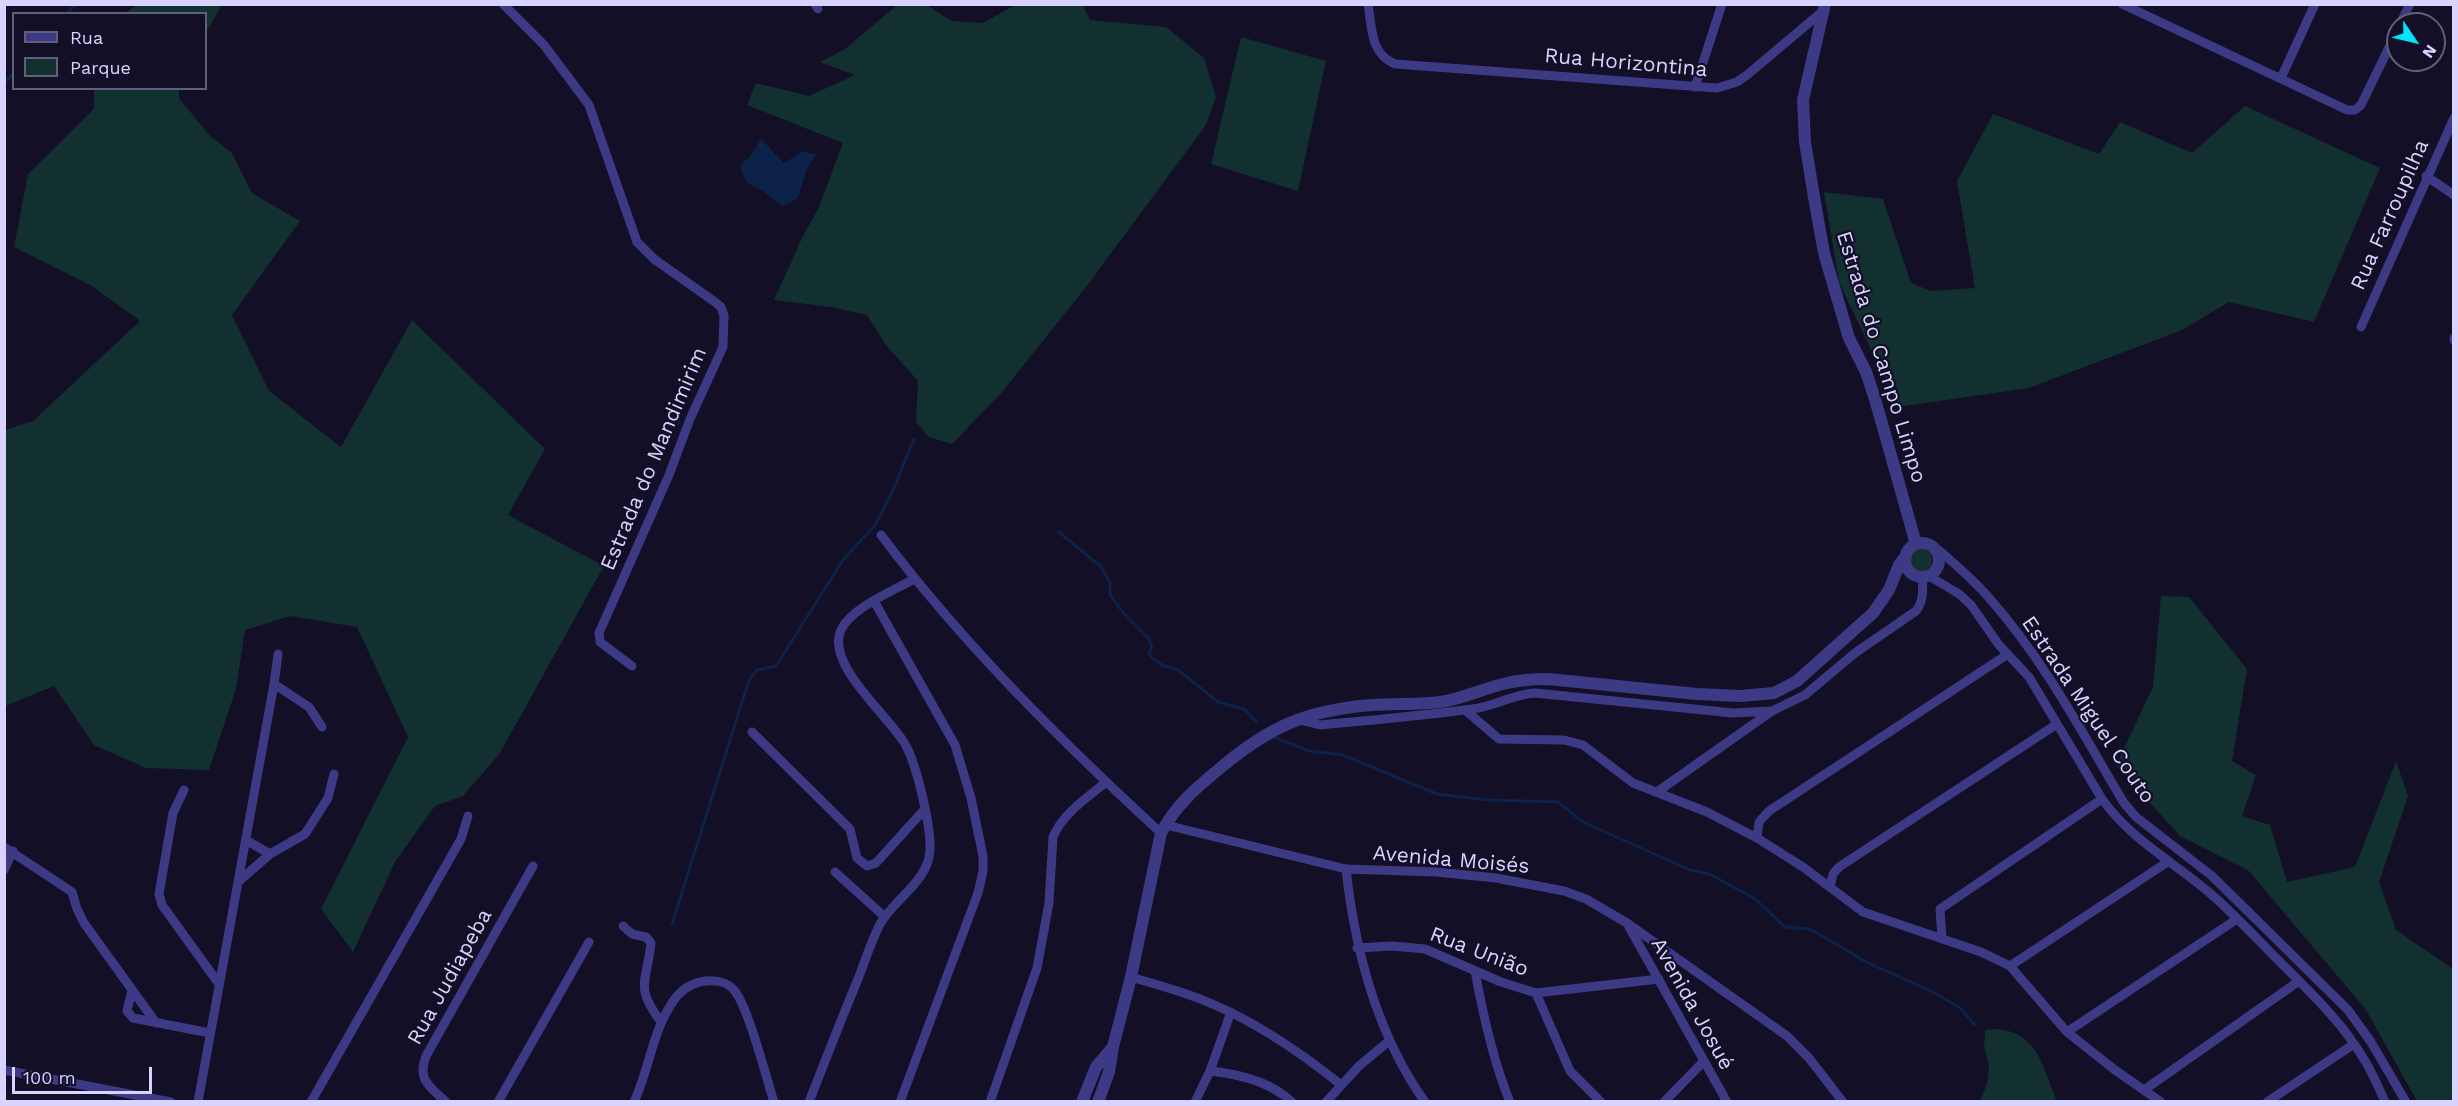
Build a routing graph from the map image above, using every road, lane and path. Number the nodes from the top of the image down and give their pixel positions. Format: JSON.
{"nodes":[{"id":1,"x":503,"y":4,"type":"edge"},
{"id":2,"x":1368,"y":4,"type":"edge"},
{"id":3,"x":1722,"y":4,"type":"edge"},
{"id":4,"x":2122,"y":4,"type":"edge"},
{"id":5,"x":2315,"y":4,"type":"edge"},
{"id":6,"x":1824,"y":8,"type":"edge"},
{"id":7,"x":2386,"y":54,"type":"edge"},
{"id":8,"x":2281,"y":78,"type":"junction"},
{"id":9,"x":1695,"y":87,"type":"junction"},
{"id":10,"x":2454,"y":118,"type":"edge"},
{"id":11,"x":2426,"y":176,"type":"junction"},
{"id":12,"x":2454,"y":195,"type":"edge"},
{"id":13,"x":2361,"y":327,"type":"dead end"},
{"id":14,"x":881,"y":535,"type":"dead end"},
{"id":15,"x":1917,"y":544,"type":"junction"},
{"id":16,"x":1934,"y":548,"type":"junction"},
{"id":17,"x":1906,"y":556,"type":"junction"},
{"id":18,"x":1925,"y":576,"type":"junction"},
{"id":19,"x":914,"y":579,"type":"junction"},
{"id":20,"x":874,"y":601,"type":"junction"},
{"id":21,"x":278,"y":654,"type":"dead end"},
{"id":22,"x":2008,"y":654,"type":"junction"},
{"id":23,"x":632,"y":666,"type":"dead end"},
{"id":24,"x":274,"y":684,"type":"junction"},
{"id":25,"x":1465,"y":710,"type":"junction"},
{"id":26,"x":1772,"y":711,"type":"junction"},
{"id":27,"x":1300,"y":720,"type":"junction"},
{"id":28,"x":2057,"y":724,"type":"junction"},
{"id":29,"x":322,"y":726,"type":"dead end"},
{"id":30,"x":752,"y":732,"type":"dead end"},
{"id":31,"x":333,"y":774,"type":"dead end"},
{"id":32,"x":1106,"y":782,"type":"junction"},
{"id":33,"x":184,"y":790,"type":"dead end"},
{"id":34,"x":1657,"y":792,"type":"junction"},
{"id":35,"x":2102,"y":799,"type":"junction"},
{"id":36,"x":924,"y":810,"type":"junction"},
{"id":37,"x":468,"y":816,"type":"dead end"},
{"id":38,"x":1163,"y":829,"type":"junction"},
{"id":39,"x":1757,"y":838,"type":"junction"},
{"id":40,"x":246,"y":840,"type":"junction"},
{"id":41,"x":9,"y":849,"type":"edge"},
{"id":42,"x":270,"y":854,"type":"junction"},
{"id":43,"x":2169,"y":861,"type":"junction"},
{"id":44,"x":533,"y":866,"type":"dead end"},
{"id":45,"x":1346,"y":868,"type":"junction"},
{"id":46,"x":4,"y":870,"type":"edge"},
{"id":47,"x":835,"y":872,"type":"dead end"},
{"id":48,"x":2212,"y":876,"type":"junction"},
{"id":49,"x":238,"y":882,"type":"junction"},
{"id":50,"x":1830,"y":887,"type":"junction"},
{"id":51,"x":2202,"y":887,"type":"junction"},
{"id":52,"x":885,"y":917,"type":"junction"},
{"id":53,"x":2237,"y":919,"type":"junction"},
{"id":54,"x":1627,"y":923,"type":"junction"},
{"id":55,"x":623,"y":926,"type":"dead end"},
{"id":56,"x":1942,"y":939,"type":"junction"},
{"id":57,"x":589,"y":942,"type":"dead end"},
{"id":58,"x":1358,"y":948,"type":"junction"},
{"id":59,"x":2010,"y":966,"type":"junction"},
{"id":60,"x":1475,"y":971,"type":"junction"},
{"id":61,"x":1131,"y":977,"type":"junction"},
{"id":62,"x":1659,"y":979,"type":"junction"},
{"id":63,"x":2299,"y":981,"type":"junction"},
{"id":64,"x":219,"y":984,"type":"junction"},
{"id":65,"x":132,"y":990,"type":"junction"},
{"id":66,"x":1536,"y":993,"type":"junction"},
{"id":67,"x":1231,"y":1012,"type":"junction"},
{"id":68,"x":661,"y":1022,"type":"junction"},
{"id":69,"x":156,"y":1023,"type":"junction"},
{"id":70,"x":2067,"y":1032,"type":"junction"},
{"id":71,"x":210,"y":1033,"type":"junction"},
{"id":72,"x":1389,"y":1041,"type":"junction"},
{"id":73,"x":2354,"y":1044,"type":"junction"},
{"id":74,"x":1113,"y":1047,"type":"junction"},
{"id":75,"x":1704,"y":1061,"type":"junction"},
{"id":76,"x":4,"y":1070,"type":"edge"},
{"id":77,"x":1210,"y":1071,"type":"junction"},
{"id":78,"x":1340,"y":1084,"type":"junction"},
{"id":79,"x":2144,"y":1090,"type":"junction"},
{"id":80,"x":171,"y":1101,"type":"edge"},
{"id":81,"x":198,"y":1101,"type":"edge"},
{"id":82,"x":311,"y":1101,"type":"edge"},
{"id":83,"x":446,"y":1101,"type":"edge"},
{"id":84,"x":498,"y":1101,"type":"edge"},
{"id":85,"x":634,"y":1101,"type":"edge"},
{"id":86,"x":774,"y":1101,"type":"edge"},
{"id":87,"x":808,"y":1101,"type":"edge"},
{"id":88,"x":900,"y":1101,"type":"edge"},
{"id":89,"x":990,"y":1101,"type":"edge"},
{"id":90,"x":1082,"y":1101,"type":"edge"},
{"id":91,"x":1098,"y":1101,"type":"edge"},
{"id":92,"x":1195,"y":1101,"type":"edge"},
{"id":93,"x":1292,"y":1101,"type":"edge"},
{"id":94,"x":1326,"y":1101,"type":"edge"},
{"id":95,"x":1425,"y":1101,"type":"edge"},
{"id":96,"x":1510,"y":1101,"type":"edge"},
{"id":97,"x":1601,"y":1101,"type":"edge"},
{"id":98,"x":1664,"y":1101,"type":"edge"},
{"id":99,"x":1727,"y":1101,"type":"edge"},
{"id":100,"x":1843,"y":1101,"type":"edge"},
{"id":101,"x":2161,"y":1101,"type":"edge"},
{"id":102,"x":2267,"y":1101,"type":"edge"},
{"id":103,"x":2385,"y":1101,"type":"edge"},
{"id":104,"x":2406,"y":1101,"type":"edge"}],
"edges":[{"from":1,"to":23,"type":"street","name":"Estrada do Mandimirim"},
{"from":2,"to":9,"type":"street","name":"Rua Horizontina"},
{"from":3,"to":9,"type":"street"},
{"from":4,"to":8,"type":"street"},
{"from":5,"to":8,"type":"street"},
{"from":6,"to":9,"type":"street","name":"Rua Horizontina"},
{"from":6,"to":15,"type":"street","name":"Estrada do Campo Limpo"},
{"from":7,"to":8,"type":"street"},
{"from":10,"to":11,"type":"street","name":"Rua Farroupilha"},
{"from":11,"to":12,"type":"street"},
{"from":11,"to":13,"type":"street","name":"Rua Farroupilha"},
{"from":14,"to":19,"type":"street"},
{"from":15,"to":16,"type":"street"},
{"from":15,"to":17,"type":"street"},
{"from":16,"to":18,"type":"street"},
{"from":16,"to":48,"type":"street","name":"Estrada Miguel Couto"},
{"from":17,"to":18,"type":"street"},
{"from":17,"to":27,"type":"street"},
{"from":18,"to":22,"type":"street"},
{"from":18,"to":26,"type":"street"},
{"from":19,"to":20,"type":"street"},
{"from":19,"to":32,"type":"street"},
{"from":20,"to":36,"type":"street"},
{"from":20,"to":88,"type":"street"},
{"from":21,"to":24,"type":"street"},
{"from":22,"to":28,"type":"street"},
{"from":22,"to":39,"type":"street"},
{"from":24,"to":29,"type":"street"},
{"from":24,"to":40,"type":"street"},
{"from":25,"to":26,"type":"street"},
{"from":25,"to":27,"type":"street"},
{"from":25,"to":34,"type":"street"},
{"from":26,"to":34,"type":"street"},
{"from":27,"to":38,"type":"street"},
{"from":28,"to":35,"type":"street"},
{"from":28,"to":50,"type":"street"},
{"from":30,"to":36,"type":"street"},
{"from":31,"to":42,"type":"street"},
{"from":32,"to":38,"type":"street"},
{"from":32,"to":89,"type":"street"},
{"from":33,"to":64,"type":"street"},
{"from":34,"to":39,"type":"street"},
{"from":35,"to":43,"type":"street"},
{"from":35,"to":56,"type":"street"},
{"from":36,"to":52,"type":"street"},
{"from":37,"to":82,"type":"street"},
{"from":38,"to":45,"type":"street","name":"Avenida Moisés"},
{"from":38,"to":61,"type":"street"},
{"from":39,"to":50,"type":"street"},
{"from":40,"to":42,"type":"street"},
{"from":40,"to":49,"type":"street"},
{"from":41,"to":46,"type":"street"},
{"from":41,"to":65,"type":"street"},
{"from":42,"to":49,"type":"street"},
{"from":43,"to":51,"type":"street"},
{"from":43,"to":59,"type":"street"},
{"from":44,"to":83,"type":"street","name":"Rua Judiapeba"},
{"from":45,"to":54,"type":"street","name":"Avenida Moisés"},
{"from":45,"to":58,"type":"street"},
{"from":47,"to":52,"type":"street"},
{"from":48,"to":51,"type":"street"},
{"from":48,"to":104,"type":"street","name":"Estrada Miguel Couto"},
{"from":49,"to":64,"type":"street"},
{"from":50,"to":56,"type":"street"},
{"from":51,"to":53,"type":"street"},
{"from":52,"to":87,"type":"street"},
{"from":53,"to":63,"type":"street"},
{"from":53,"to":70,"type":"street"},
{"from":54,"to":62,"type":"street","name":"Avenida Josué"},
{"from":54,"to":100,"type":"street","name":"Avenida Moisés"},
{"from":55,"to":68,"type":"street"},
{"from":56,"to":59,"type":"street"},
{"from":57,"to":84,"type":"street"},
{"from":58,"to":60,"type":"street","name":"Rua União"},
{"from":58,"to":72,"type":"street"},
{"from":59,"to":70,"type":"street"},
{"from":60,"to":66,"type":"street","name":"Rua União"},
{"from":60,"to":96,"type":"street"},
{"from":61,"to":67,"type":"street"},
{"from":61,"to":74,"type":"street"},
{"from":62,"to":66,"type":"street","name":"Rua União"},
{"from":62,"to":75,"type":"street","name":"Avenida Josué"},
{"from":63,"to":73,"type":"street"},
{"from":63,"to":79,"type":"street"},
{"from":64,"to":71,"type":"street"},
{"from":65,"to":69,"type":"street"},
{"from":65,"to":69,"type":"street"},
{"from":66,"to":97,"type":"street"},
{"from":67,"to":77,"type":"street"},
{"from":67,"to":78,"type":"street"},
{"from":68,"to":85,"type":"street"},
{"from":68,"to":86,"type":"street"},
{"from":69,"to":71,"type":"street"},
{"from":70,"to":79,"type":"street"},
{"from":71,"to":81,"type":"street"},
{"from":72,"to":78,"type":"street"},
{"from":72,"to":95,"type":"street"},
{"from":73,"to":102,"type":"street"},
{"from":73,"to":103,"type":"street"},
{"from":74,"to":90,"type":"street"},
{"from":74,"to":91,"type":"street"},
{"from":75,"to":98,"type":"street"},
{"from":75,"to":99,"type":"street","name":"Avenida Josué"},
{"from":76,"to":80,"type":"street"},
{"from":77,"to":92,"type":"street"},
{"from":77,"to":93,"type":"street"},
{"from":78,"to":94,"type":"street"},
{"from":79,"to":101,"type":"street"}]}
